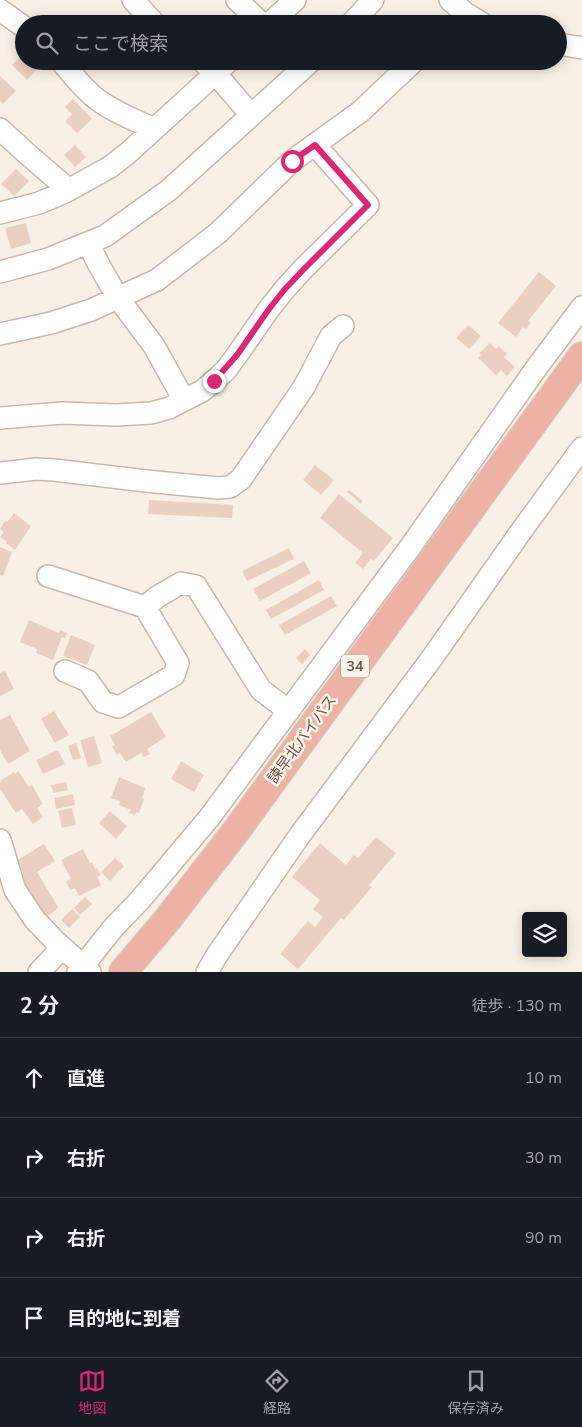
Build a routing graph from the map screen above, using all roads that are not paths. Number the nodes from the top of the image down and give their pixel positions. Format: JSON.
{"nodes":[{"id":1,"x":133,"y":0,"type":"edge"},
{"id":2,"x":237,"y":0,"type":"edge"},
{"id":3,"x":295,"y":0,"type":"edge"},
{"id":4,"x":373,"y":0,"type":"edge"},
{"id":5,"x":0,"y":10,"type":"edge"},
{"id":6,"x":146,"y":15,"type":"edge"},
{"id":7,"x":253,"y":15,"type":"edge"},
{"id":8,"x":279,"y":15,"type":"edge"},
{"id":9,"x":359,"y":15,"type":"edge"},
{"id":10,"x":15,"y":21,"type":"edge"},
{"id":11,"x":567,"y":46,"type":"edge"},
{"id":12,"x":582,"y":48,"type":"edge"},
{"id":13,"x":69,"y":70,"type":"edge"},
{"id":14,"x":210,"y":70,"type":"edge"},
{"id":15,"x":219,"y":70,"type":"edge"},
{"id":16,"x":301,"y":70,"type":"edge"},
{"id":17,"x":404,"y":70,"type":"edge"},
{"id":18,"x":251,"y":115,"type":"junction"},
{"id":19,"x":154,"y":129,"type":"junction"},
{"id":20,"x":0,"y":130,"type":"edge"},
{"id":21,"x":315,"y":145,"type":"junction"},
{"id":22,"x":69,"y":190,"type":"junction"},
{"id":23,"x":2,"y":209,"type":"edge"},
{"id":24,"x":88,"y":243,"type":"junction"},
{"id":25,"x":0,"y":272,"type":"edge"},
{"id":26,"x":118,"y":298,"type":"junction"},
{"id":27,"x":582,"y":308,"type":"edge"},
{"id":28,"x":343,"y":326,"type":"dead end"},
{"id":29,"x":0,"y":334,"type":"edge"},
{"id":30,"x":582,"y":356,"type":"edge"},
{"id":31,"x":184,"y":400,"type":"junction"},
{"id":32,"x":0,"y":418,"type":"edge"},
{"id":33,"x":582,"y":448,"type":"edge"},
{"id":34,"x":0,"y":473,"type":"edge"},
{"id":35,"x":48,"y":576,"type":"dead end"},
{"id":36,"x":145,"y":607,"type":"junction"},
{"id":37,"x":65,"y":672,"type":"dead end"},
{"id":38,"x":289,"y":711,"type":"junction"},
{"id":39,"x":0,"y":840,"type":"edge"},
{"id":40,"x":62,"y":948,"type":"junction"},
{"id":41,"x":84,"y":970,"type":"edge"},
{"id":42,"x":39,"y":972,"type":"edge"},
{"id":43,"x":123,"y":972,"type":"edge"},
{"id":44,"x":207,"y":972,"type":"edge"}],
"edges":[{"from":1,"to":6,"type":"street"},
{"from":2,"to":7,"type":"street"},
{"from":3,"to":8,"type":"street"},
{"from":4,"to":9,"type":"street"},
{"from":5,"to":10,"type":"street"},
{"from":11,"to":12,"type":"street"},
{"from":13,"to":19,"type":"street"},
{"from":14,"to":19,"type":"street"},
{"from":15,"to":18,"type":"street"},
{"from":16,"to":18,"type":"street"},
{"from":17,"to":21,"type":"street"},
{"from":18,"to":24,"type":"street"},
{"from":19,"to":22,"type":"street"},
{"from":20,"to":22,"type":"street"},
{"from":21,"to":26,"type":"street"},
{"from":21,"to":31,"type":"street"},
{"from":22,"to":23,"type":"street"},
{"from":24,"to":25,"type":"street"},
{"from":24,"to":26,"type":"street"},
{"from":26,"to":29,"type":"street"},
{"from":26,"to":31,"type":"street"},
{"from":27,"to":38,"type":"street"},
{"from":28,"to":34,"type":"street"},
{"from":30,"to":43,"type":"highway","name":"諫早北バイパス","number":"34"},
{"from":31,"to":32,"type":"street"},
{"from":33,"to":44,"type":"street"},
{"from":35,"to":36,"type":"street"},
{"from":36,"to":37,"type":"street"},
{"from":36,"to":38,"type":"street"},
{"from":38,"to":41,"type":"street"},
{"from":39,"to":40,"type":"street"},
{"from":40,"to":41,"type":"street"},
{"from":40,"to":42,"type":"street"}]}
